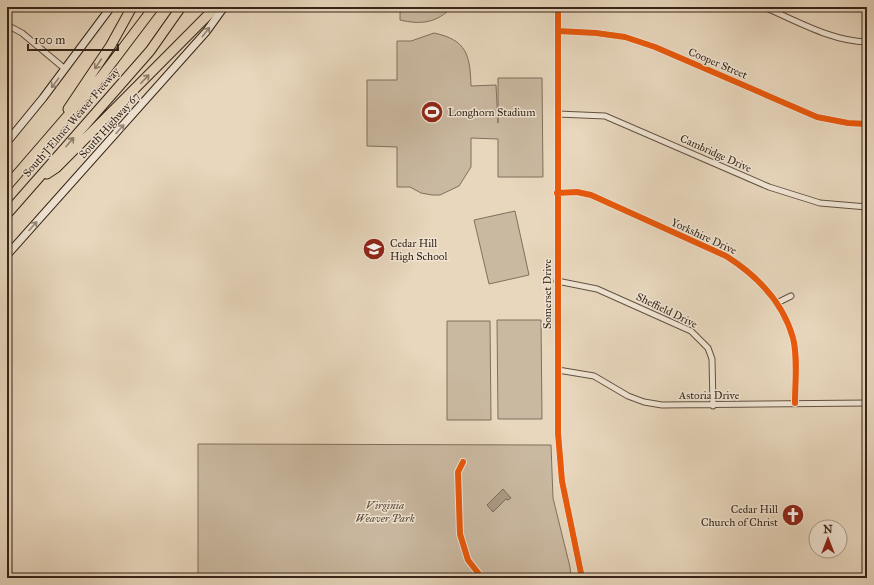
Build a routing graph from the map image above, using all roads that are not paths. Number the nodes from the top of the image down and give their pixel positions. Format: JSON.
{"nodes":[{"id":1,"x":111,"y":7,"type":"edge"},
{"id":2,"x":132,"y":7,"type":"edge"},
{"id":3,"x":154,"y":7,"type":"edge"},
{"id":4,"x":181,"y":7,"type":"edge"},
{"id":5,"x":216,"y":7,"type":"edge"},
{"id":6,"x":224,"y":7,"type":"edge"},
{"id":7,"x":558,"y":7,"type":"edge"},
{"id":8,"x":764,"y":7,"type":"edge"},
{"id":9,"x":7,"y":25,"type":"edge"},
{"id":10,"x":558,"y":31,"type":"junction"},
{"id":11,"x":867,"y":42,"type":"edge"},
{"id":12,"x":65,"y":69,"type":"junction"},
{"id":13,"x":558,"y":114,"type":"junction"},
{"id":14,"x":867,"y":124,"type":"edge"},
{"id":15,"x":57,"y":129,"type":"junction"},
{"id":16,"x":7,"y":142,"type":"edge"},
{"id":17,"x":35,"y":182,"type":"junction"},
{"id":18,"x":7,"y":186,"type":"edge"},
{"id":19,"x":557,"y":193,"type":"junction"},
{"id":20,"x":867,"y":207,"type":"edge"},
{"id":21,"x":7,"y":214,"type":"edge"},
{"id":22,"x":7,"y":255,"type":"edge"},
{"id":23,"x":557,"y":281,"type":"junction"},
{"id":24,"x":791,"y":296,"type":"dead end"},
{"id":25,"x":777,"y":303,"type":"junction"},
{"id":26,"x":558,"y":370,"type":"junction"},
{"id":27,"x":795,"y":403,"type":"junction"},
{"id":28,"x":867,"y":403,"type":"edge"},
{"id":29,"x":713,"y":406,"type":"junction"},
{"id":30,"x":582,"y":578,"type":"edge"}],
"edges":[{"from":1,"to":12,"type":"main road"},
{"from":2,"to":15,"type":"highway","one_way":true},
{"from":3,"to":15,"type":"highway","name":"South J Elmer Weaver Freeway"},
{"from":17,"to":4,"type":"highway","name":"South J Elmer Weaver Freeway","one_way":true},
{"from":17,"to":5,"type":"highway","one_way":true},
{"from":22,"to":6,"type":"main road","name":"South Highway 67","one_way":true},
{"from":7,"to":10,"type":"street","name":"Somerset Drive"},
{"from":8,"to":11,"type":"street"},
{"from":9,"to":12,"type":"street"},
{"from":10,"to":13,"type":"street","name":"Somerset Drive"},
{"from":10,"to":14,"type":"street","name":"Cooper Street"},
{"from":12,"to":16,"type":"main road","one_way":true},
{"from":13,"to":19,"type":"street","name":"Somerset Drive"},
{"from":13,"to":20,"type":"street","name":"Cambridge Drive"},
{"from":15,"to":18,"type":"highway","name":"South J Elmer Weaver Freeway"},
{"from":17,"to":21,"type":"highway","name":"South J Elmer Weaver Freeway"},
{"from":19,"to":23,"type":"street","name":"Somerset Drive"},
{"from":19,"to":25,"type":"street","name":"Yorkshire Drive"},
{"from":23,"to":26,"type":"street","name":"Somerset Drive"},
{"from":23,"to":29,"type":"street","name":"Sheffield Drive"},
{"from":24,"to":25,"type":"street"},
{"from":25,"to":27,"type":"street","name":"Yorkshire Drive"},
{"from":26,"to":29,"type":"street","name":"Astoria Drive"},
{"from":26,"to":30,"type":"street","name":"Somerset Drive"},
{"from":27,"to":28,"type":"street","name":"Astoria Drive"},
{"from":27,"to":29,"type":"street","name":"Astoria Drive"}]}
